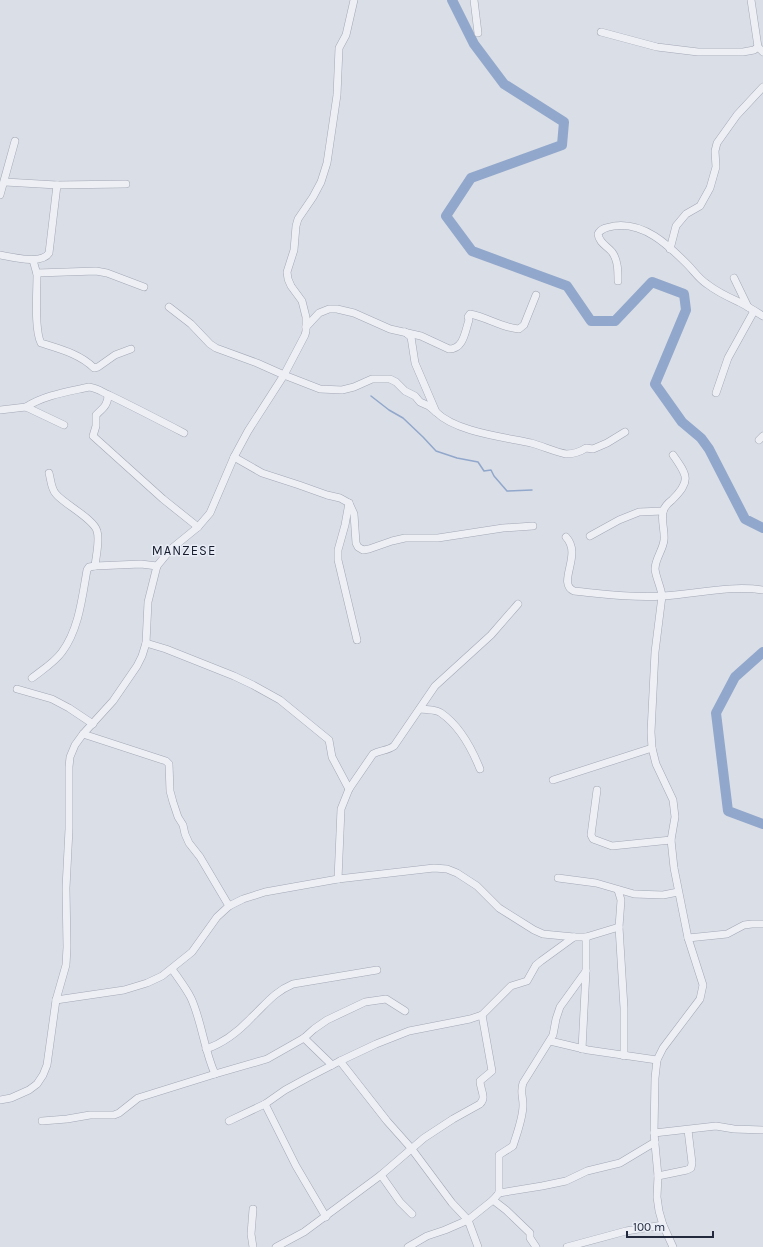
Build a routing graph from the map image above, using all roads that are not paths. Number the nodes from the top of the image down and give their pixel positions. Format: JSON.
{"nodes":[{"id":1,"x":354,"y":0,"type":"edge"},
{"id":2,"x":474,"y":0,"type":"edge"},
{"id":3,"x":751,"y":0,"type":"edge"},
{"id":4,"x":601,"y":32,"type":"dead end"},
{"id":5,"x":478,"y":34,"type":"dead end"},
{"id":6,"x":761,"y":50,"type":"edge"},
{"id":7,"x":763,"y":88,"type":"edge"},
{"id":8,"x":15,"y":141,"type":"dead end"},
{"id":9,"x":5,"y":182,"type":"junction"},
{"id":10,"x":126,"y":184,"type":"dead end"},
{"id":11,"x":57,"y":185,"type":"junction"},
{"id":12,"x":0,"y":196,"type":"edge"},
{"id":13,"x":670,"y":249,"type":"junction"},
{"id":14,"x":0,"y":254,"type":"edge"},
{"id":15,"x":33,"y":260,"type":"junction"},
{"id":16,"x":37,"y":273,"type":"junction"},
{"id":17,"x":734,"y":278,"type":"dead end"},
{"id":18,"x":618,"y":281,"type":"dead end"},
{"id":19,"x":144,"y":287,"type":"dead end"},
{"id":20,"x":536,"y":295,"type":"dead end"},
{"id":21,"x":169,"y":308,"type":"dead end"},
{"id":22,"x":751,"y":309,"type":"junction"},
{"id":23,"x":763,"y":316,"type":"edge"},
{"id":24,"x":306,"y":327,"type":"junction"},
{"id":25,"x":405,"y":332,"type":"junction"},
{"id":26,"x":131,"y":349,"type":"dead end"},
{"id":27,"x":284,"y":375,"type":"junction"},
{"id":28,"x":716,"y":393,"type":"dead end"},
{"id":29,"x":108,"y":395,"type":"junction"},
{"id":30,"x":26,"y":407,"type":"junction"},
{"id":31,"x":0,"y":410,"type":"edge"},
{"id":32,"x":436,"y":412,"type":"junction"},
{"id":33,"x":64,"y":425,"type":"dead end"},
{"id":34,"x":624,"y":432,"type":"dead end"},
{"id":35,"x":184,"y":433,"type":"dead end"},
{"id":36,"x":673,"y":456,"type":"dead end"},
{"id":37,"x":234,"y":457,"type":"junction"},
{"id":38,"x":49,"y":473,"type":"dead end"},
{"id":39,"x":349,"y":503,"type":"junction"},
{"id":40,"x":663,"y":511,"type":"junction"},
{"id":41,"x":533,"y":526,"type":"dead end"},
{"id":42,"x":198,"y":527,"type":"junction"},
{"id":43,"x":590,"y":536,"type":"dead end"},
{"id":44,"x":566,"y":537,"type":"dead end"},
{"id":45,"x":95,"y":566,"type":"junction"},
{"id":46,"x":157,"y":566,"type":"junction"},
{"id":47,"x":763,"y":590,"type":"edge"},
{"id":48,"x":662,"y":596,"type":"junction"},
{"id":49,"x":518,"y":604,"type":"dead end"},
{"id":50,"x":357,"y":640,"type":"dead end"},
{"id":51,"x":146,"y":643,"type":"junction"},
{"id":52,"x":32,"y":678,"type":"dead end"},
{"id":53,"x":16,"y":689,"type":"dead end"},
{"id":54,"x":420,"y":709,"type":"junction"},
{"id":55,"x":93,"y":724,"type":"junction"},
{"id":56,"x":83,"y":734,"type":"junction"},
{"id":57,"x":652,"y":748,"type":"junction"},
{"id":58,"x":480,"y":769,"type":"dead end"},
{"id":59,"x":553,"y":780,"type":"dead end"},
{"id":60,"x":349,"y":789,"type":"junction"},
{"id":61,"x":598,"y":790,"type":"dead end"},
{"id":62,"x":672,"y":840,"type":"junction"},
{"id":63,"x":558,"y":878,"type":"dead end"},
{"id":64,"x":338,"y":879,"type":"junction"},
{"id":65,"x":618,"y":890,"type":"junction"},
{"id":66,"x":678,"y":892,"type":"junction"},
{"id":67,"x":229,"y":906,"type":"junction"},
{"id":68,"x":763,"y":924,"type":"edge"},
{"id":69,"x":618,"y":927,"type":"junction"},
{"id":70,"x":574,"y":937,"type":"junction"},
{"id":71,"x":586,"y":937,"type":"junction"},
{"id":72,"x":688,"y":938,"type":"junction"},
{"id":73,"x":172,"y":969,"type":"junction"},
{"id":74,"x":377,"y":970,"type":"dead end"},
{"id":75,"x":586,"y":970,"type":"junction"},
{"id":76,"x":56,"y":1000,"type":"junction"},
{"id":77,"x":405,"y":1011,"type":"dead end"},
{"id":78,"x":482,"y":1015,"type":"junction"},
{"id":79,"x":304,"y":1038,"type":"junction"},
{"id":80,"x":550,"y":1041,"type":"junction"},
{"id":81,"x":206,"y":1049,"type":"junction"},
{"id":82,"x":582,"y":1049,"type":"junction"},
{"id":83,"x":624,"y":1056,"type":"junction"},
{"id":84,"x":340,"y":1060,"type":"junction"},
{"id":85,"x":657,"y":1060,"type":"junction"},
{"id":86,"x":332,"y":1065,"type":"junction"},
{"id":87,"x":215,"y":1074,"type":"junction"},
{"id":88,"x":0,"y":1100,"type":"edge"},
{"id":89,"x":265,"y":1104,"type":"junction"},
{"id":90,"x":42,"y":1121,"type":"dead end"},
{"id":91,"x":229,"y":1121,"type":"dead end"},
{"id":92,"x":688,"y":1130,"type":"junction"},
{"id":93,"x":763,"y":1130,"type":"edge"},
{"id":94,"x":654,"y":1133,"type":"junction"},
{"id":95,"x":655,"y":1142,"type":"junction"},
{"id":96,"x":411,"y":1148,"type":"junction"},
{"id":97,"x":381,"y":1176,"type":"junction"},
{"id":98,"x":658,"y":1176,"type":"junction"},
{"id":99,"x":499,"y":1193,"type":"junction"},
{"id":100,"x":493,"y":1200,"type":"junction"},
{"id":101,"x":253,"y":1209,"type":"dead end"},
{"id":102,"x":412,"y":1214,"type":"dead end"},
{"id":103,"x":326,"y":1217,"type":"junction"},
{"id":104,"x":468,"y":1220,"type":"junction"},
{"id":105,"x":663,"y":1225,"type":"junction"},
{"id":106,"x":253,"y":1247,"type":"edge"},
{"id":107,"x":276,"y":1247,"type":"edge"},
{"id":108,"x":408,"y":1247,"type":"edge"},
{"id":109,"x":478,"y":1247,"type":"edge"},
{"id":110,"x":536,"y":1247,"type":"edge"},
{"id":111,"x":567,"y":1247,"type":"edge"},
{"id":112,"x":672,"y":1247,"type":"edge"}],
"edges":[{"from":1,"to":24,"type":"street"},
{"from":2,"to":5,"type":"street"},
{"from":3,"to":6,"type":"street"},
{"from":4,"to":6,"type":"street"},
{"from":7,"to":13,"type":"street"},
{"from":8,"to":9,"type":"street"},
{"from":9,"to":11,"type":"street"},
{"from":9,"to":12,"type":"street"},
{"from":10,"to":11,"type":"street"},
{"from":11,"to":15,"type":"street"},
{"from":13,"to":18,"type":"street"},
{"from":13,"to":22,"type":"street"},
{"from":14,"to":15,"type":"street"},
{"from":15,"to":16,"type":"street"},
{"from":16,"to":19,"type":"street"},
{"from":16,"to":26,"type":"street"},
{"from":17,"to":22,"type":"street"},
{"from":20,"to":25,"type":"street"},
{"from":21,"to":27,"type":"street"},
{"from":22,"to":23,"type":"street"},
{"from":22,"to":28,"type":"street"},
{"from":24,"to":25,"type":"street"},
{"from":24,"to":27,"type":"street"},
{"from":25,"to":32,"type":"street"},
{"from":27,"to":32,"type":"street"},
{"from":27,"to":37,"type":"street"},
{"from":29,"to":30,"type":"street"},
{"from":29,"to":35,"type":"street"},
{"from":29,"to":42,"type":"street"},
{"from":30,"to":31,"type":"street"},
{"from":30,"to":33,"type":"street"},
{"from":32,"to":34,"type":"street"},
{"from":36,"to":40,"type":"street"},
{"from":37,"to":39,"type":"street"},
{"from":37,"to":42,"type":"street"},
{"from":38,"to":45,"type":"street"},
{"from":39,"to":41,"type":"street"},
{"from":39,"to":50,"type":"street"},
{"from":40,"to":43,"type":"street"},
{"from":40,"to":48,"type":"street"},
{"from":42,"to":46,"type":"street"},
{"from":44,"to":48,"type":"street"},
{"from":45,"to":46,"type":"street"},
{"from":45,"to":52,"type":"street"},
{"from":46,"to":51,"type":"street"},
{"from":47,"to":48,"type":"street"},
{"from":48,"to":57,"type":"street"},
{"from":49,"to":54,"type":"street"},
{"from":51,"to":55,"type":"street"},
{"from":51,"to":60,"type":"street"},
{"from":53,"to":55,"type":"street"},
{"from":54,"to":58,"type":"street"},
{"from":54,"to":60,"type":"street"},
{"from":55,"to":56,"type":"street"},
{"from":56,"to":67,"type":"street"},
{"from":56,"to":76,"type":"street"},
{"from":57,"to":59,"type":"street"},
{"from":57,"to":62,"type":"street"},
{"from":60,"to":64,"type":"street"},
{"from":61,"to":62,"type":"street"},
{"from":62,"to":66,"type":"street"},
{"from":63,"to":65,"type":"street"},
{"from":64,"to":67,"type":"street"},
{"from":64,"to":70,"type":"street"},
{"from":65,"to":66,"type":"street"},
{"from":65,"to":69,"type":"street"},
{"from":66,"to":72,"type":"street"},
{"from":67,"to":73,"type":"street"},
{"from":68,"to":72,"type":"street"},
{"from":69,"to":71,"type":"street"},
{"from":69,"to":83,"type":"street"},
{"from":70,"to":71,"type":"street"},
{"from":70,"to":78,"type":"street"},
{"from":71,"to":75,"type":"street"},
{"from":72,"to":85,"type":"street"},
{"from":73,"to":76,"type":"street"},
{"from":73,"to":81,"type":"street"},
{"from":74,"to":81,"type":"street"},
{"from":75,"to":80,"type":"street"},
{"from":75,"to":82,"type":"street"},
{"from":76,"to":88,"type":"street"},
{"from":77,"to":79,"type":"street"},
{"from":78,"to":84,"type":"street"},
{"from":78,"to":96,"type":"street"},
{"from":79,"to":86,"type":"street"},
{"from":79,"to":87,"type":"street"},
{"from":80,"to":82,"type":"street"},
{"from":80,"to":99,"type":"street"},
{"from":81,"to":87,"type":"street"},
{"from":82,"to":83,"type":"street"},
{"from":83,"to":85,"type":"street"},
{"from":84,"to":86,"type":"street"},
{"from":84,"to":96,"type":"street"},
{"from":85,"to":94,"type":"street"},
{"from":86,"to":89,"type":"street"},
{"from":87,"to":90,"type":"street"},
{"from":89,"to":91,"type":"street"},
{"from":89,"to":103,"type":"street"},
{"from":92,"to":93,"type":"street"},
{"from":92,"to":94,"type":"street"},
{"from":92,"to":98,"type":"street"},
{"from":94,"to":95,"type":"street"},
{"from":95,"to":98,"type":"street"},
{"from":95,"to":99,"type":"street"},
{"from":96,"to":97,"type":"street"},
{"from":96,"to":104,"type":"street"},
{"from":97,"to":102,"type":"street"},
{"from":97,"to":103,"type":"street"},
{"from":98,"to":105,"type":"street"},
{"from":99,"to":100,"type":"street"},
{"from":100,"to":104,"type":"street"},
{"from":100,"to":110,"type":"street"},
{"from":101,"to":106,"type":"street"},
{"from":103,"to":107,"type":"street"},
{"from":104,"to":108,"type":"street"},
{"from":104,"to":109,"type":"street"},
{"from":105,"to":111,"type":"street"},
{"from":105,"to":112,"type":"street"}]}
